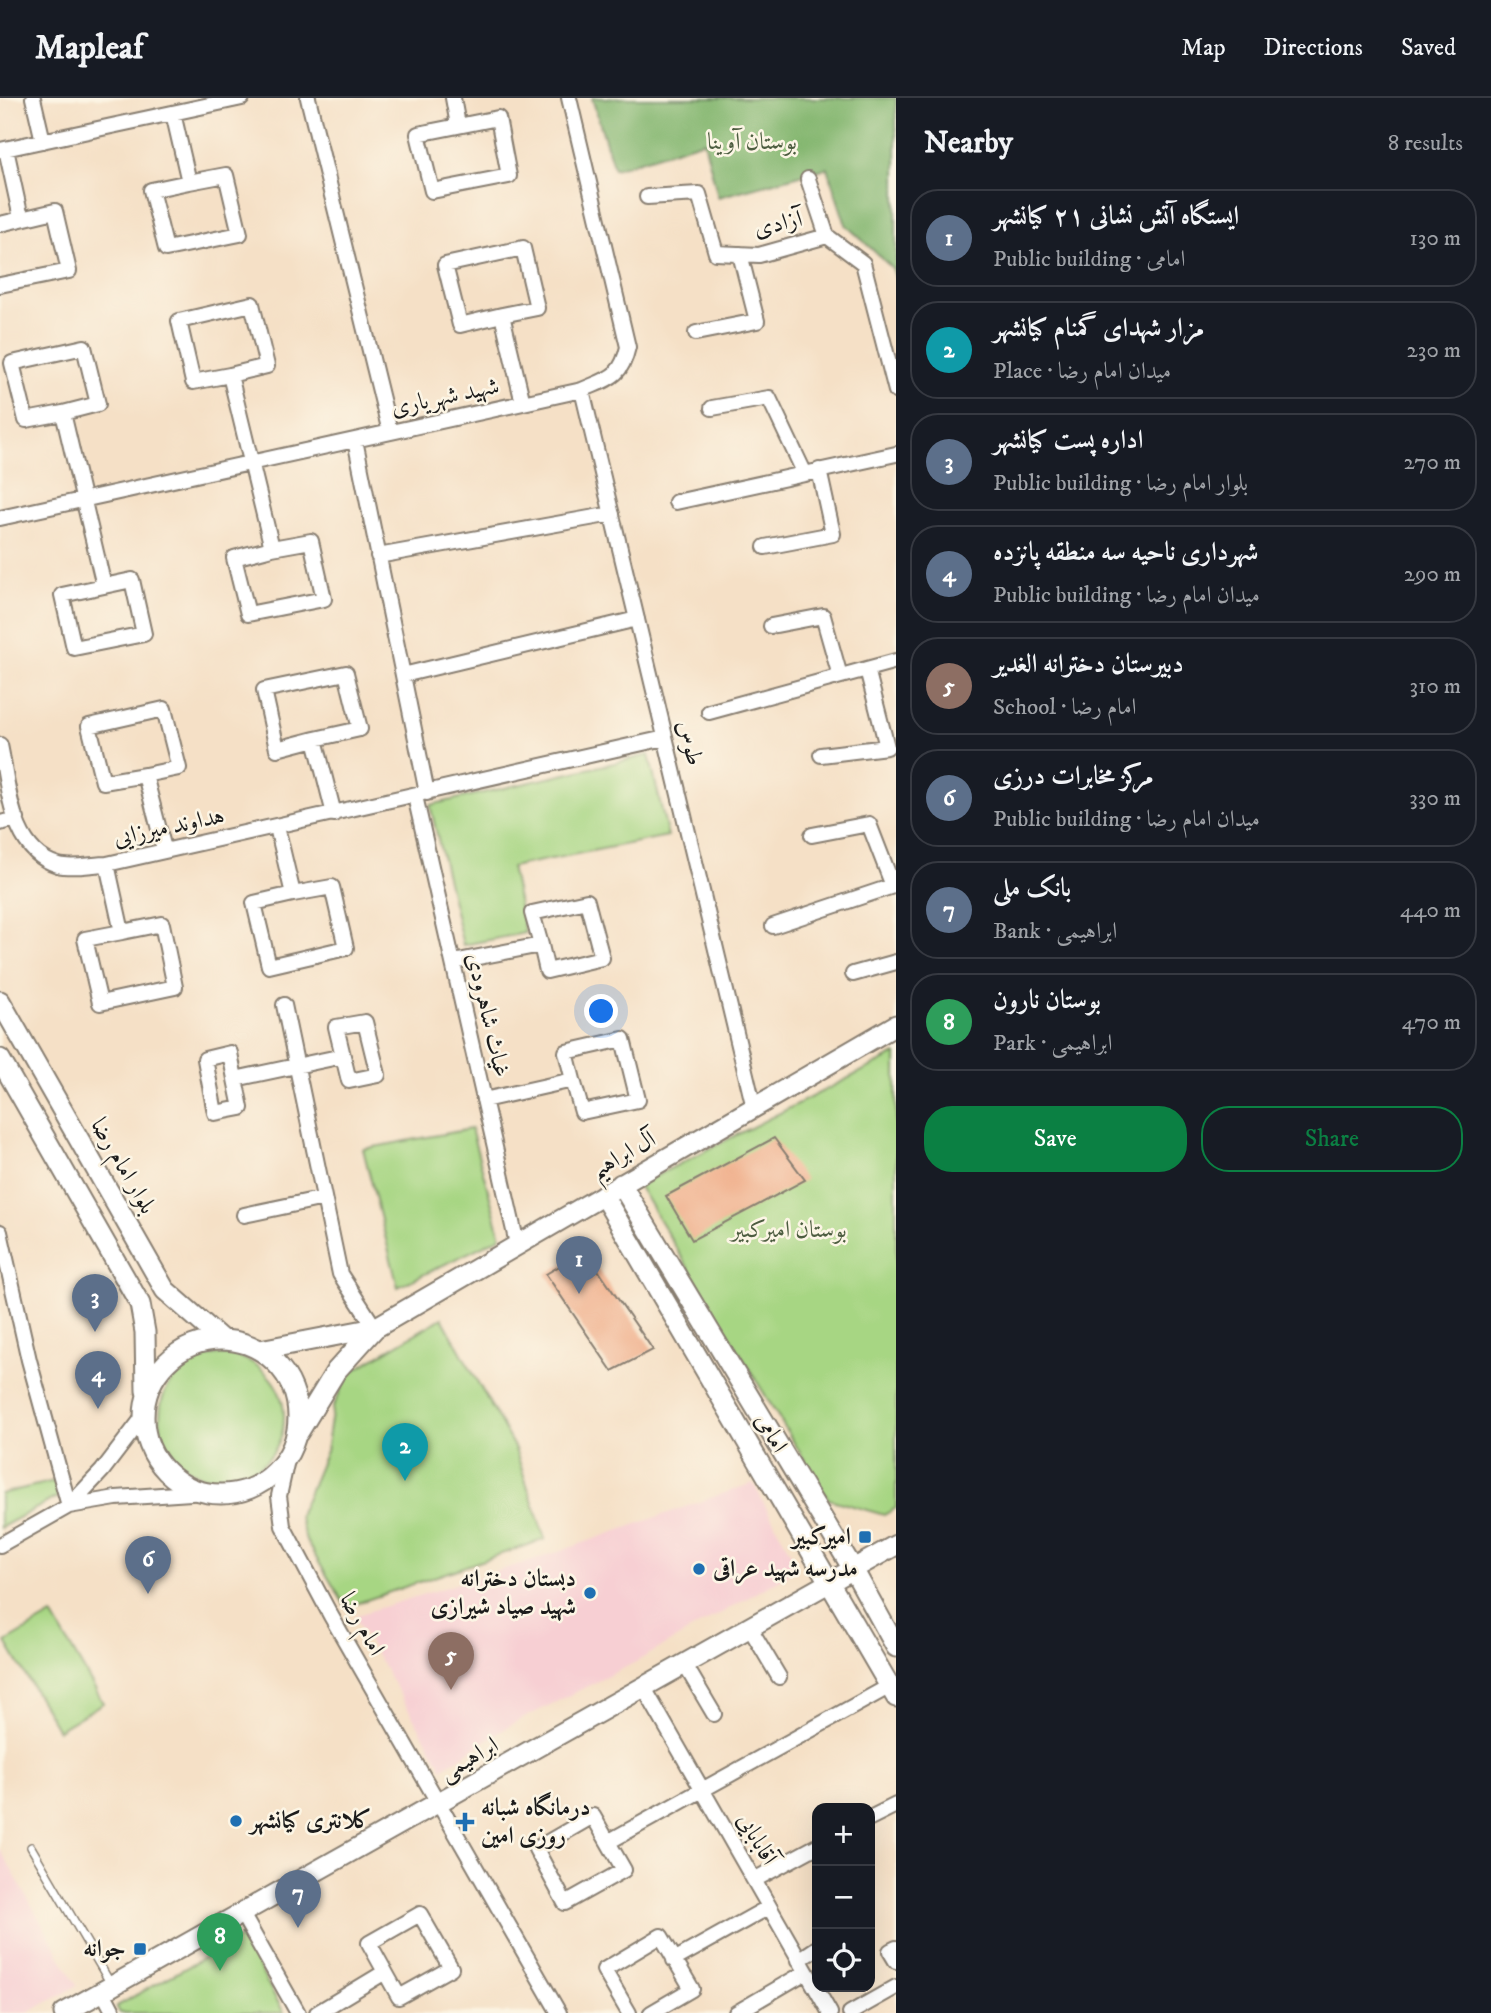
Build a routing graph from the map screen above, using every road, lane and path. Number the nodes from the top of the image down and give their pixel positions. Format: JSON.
{"nodes":[{"id":1,"x":33,"y":98,"type":"edge"},
{"id":2,"x":242,"y":98,"type":"edge"},
{"id":3,"x":308,"y":98,"type":"edge"},
{"id":4,"x":453,"y":98,"type":"edge"},
{"id":5,"x":569,"y":98,"type":"edge"},
{"id":6,"x":211,"y":101,"type":"edge"},
{"id":7,"x":173,"y":113,"type":"junction"},
{"id":8,"x":458,"y":125,"type":"junction"},
{"id":9,"x":43,"y":141,"type":"junction"},
{"id":10,"x":3,"y":150,"type":"edge"},
{"id":11,"x":808,"y":179,"type":"dead end"},
{"id":12,"x":189,"y":182,"type":"junction"},
{"id":13,"x":647,"y":197,"type":"dead end"},
{"id":14,"x":21,"y":218,"type":"junction"},
{"id":15,"x":0,"y":224,"type":"edge"},
{"id":16,"x":827,"y":236,"type":"junction"},
{"id":17,"x":740,"y":254,"type":"junction"},
{"id":18,"x":0,"y":285,"type":"edge"},
{"id":19,"x":502,"y":316,"type":"junction"},
{"id":20,"x":696,"y":333,"type":"dead end"},
{"id":21,"x":230,"y":376,"type":"junction"},
{"id":22,"x":582,"y":390,"type":"junction"},
{"id":23,"x":896,"y":391,"type":"edge"},
{"id":24,"x":523,"y":403,"type":"junction"},
{"id":25,"x":712,"y":408,"type":"dead end"},
{"id":26,"x":63,"y":413,"type":"junction"},
{"id":27,"x":390,"y":432,"type":"junction"},
{"id":28,"x":355,"y":440,"type":"junction"},
{"id":29,"x":896,"y":454,"type":"edge"},
{"id":30,"x":253,"y":463,"type":"junction"},
{"id":31,"x":812,"y":472,"type":"junction"},
{"id":32,"x":85,"y":499,"type":"junction"},
{"id":33,"x":677,"y":502,"type":"dead end"},
{"id":34,"x":612,"y":514,"type":"junction"},
{"id":35,"x":0,"y":518,"type":"edge"},
{"id":36,"x":765,"y":547,"type":"dead end"},
{"id":37,"x":272,"y":548,"type":"junction"},
{"id":38,"x":379,"y":556,"type":"junction"},
{"id":39,"x":104,"y":586,"type":"junction"},
{"id":40,"x":637,"y":619,"type":"junction"},
{"id":41,"x":771,"y":626,"type":"dead end"},
{"id":42,"x":896,"y":661,"type":"edge"},
{"id":43,"x":867,"y":669,"type":"junction"},
{"id":44,"x":403,"y":675,"type":"junction"},
{"id":45,"x":840,"y":676,"type":"junction"},
{"id":46,"x":709,"y":712,"type":"dead end"},
{"id":47,"x":665,"y":738,"type":"junction"},
{"id":48,"x":315,"y":739,"type":"junction"},
{"id":49,"x":0,"y":745,"type":"edge"},
{"id":50,"x":821,"y":755,"type":"dead end"},
{"id":51,"x":145,"y":775,"type":"junction"},
{"id":52,"x":421,"y":794,"type":"junction"},
{"id":53,"x":334,"y":814,"type":"junction"},
{"id":54,"x":17,"y":819,"type":"junction"},
{"id":55,"x":0,"y":823,"type":"edge"},
{"id":56,"x":277,"y":827,"type":"junction"},
{"id":57,"x":812,"y":835,"type":"dead end"},
{"id":58,"x":164,"y":849,"type":"junction"},
{"id":59,"x":107,"y":864,"type":"junction"},
{"id":60,"x":895,"y":886,"type":"edge"},
{"id":61,"x":293,"y":894,"type":"junction"},
{"id":62,"x":773,"y":926,"type":"dead end"},
{"id":63,"x":122,"y":932,"type":"junction"},
{"id":64,"x":541,"y":944,"type":"junction"},
{"id":65,"x":453,"y":962,"type":"junction"},
{"id":66,"x":896,"y":962,"type":"edge"},
{"id":67,"x":853,"y":974,"type":"dead end"},
{"id":68,"x":0,"y":1001,"type":"edge"},
{"id":69,"x":284,"y":1005,"type":"dead end"},
{"id":70,"x":896,"y":1026,"type":"edge"},
{"id":71,"x":343,"y":1056,"type":"dead end"},
{"id":72,"x":0,"y":1059,"type":"edge"},
{"id":73,"x":296,"y":1066,"type":"junction"},
{"id":74,"x":235,"y":1079,"type":"dead end"},
{"id":75,"x":573,"y":1080,"type":"junction"},
{"id":76,"x":485,"y":1100,"type":"junction"},
{"id":77,"x":754,"y":1108,"type":"junction"},
{"id":78,"x":621,"y":1184,"type":"junction"},
{"id":79,"x":603,"y":1195,"type":"junction"},
{"id":80,"x":324,"y":1198,"type":"junction"},
{"id":81,"x":244,"y":1215,"type":"dead end"},
{"id":82,"x":0,"y":1232,"type":"edge"},
{"id":83,"x":517,"y":1244,"type":"junction"},
{"id":84,"x":375,"y":1328,"type":"junction"},
{"id":85,"x":222,"y":1340,"type":"junction"},
{"id":86,"x":260,"y":1350,"type":"junction"},
{"id":87,"x":146,"y":1396,"type":"junction"},
{"id":88,"x":144,"y":1416,"type":"junction"},
{"id":89,"x":296,"y":1437,"type":"junction"},
{"id":90,"x":288,"y":1455,"type":"junction"},
{"id":91,"x":206,"y":1492,"type":"junction"},
{"id":92,"x":69,"y":1506,"type":"junction"},
{"id":93,"x":0,"y":1545,"type":"edge"},
{"id":94,"x":896,"y":1545,"type":"edge"},
{"id":95,"x":853,"y":1569,"type":"junction"},
{"id":96,"x":830,"y":1582,"type":"junction"},
{"id":97,"x":750,"y":1628,"type":"junction"},
{"id":98,"x":896,"y":1647,"type":"edge"},
{"id":99,"x":685,"y":1665,"type":"junction"},
{"id":100,"x":779,"y":1677,"type":"dead end"},
{"id":101,"x":644,"y":1688,"type":"junction"},
{"id":102,"x":894,"y":1688,"type":"edge"},
{"id":103,"x":714,"y":1714,"type":"dead end"},
{"id":104,"x":703,"y":1791,"type":"junction"},
{"id":105,"x":439,"y":1805,"type":"junction"},
{"id":106,"x":896,"y":1805,"type":"edge"},
{"id":107,"x":875,"y":1816,"type":"edge"},
{"id":108,"x":608,"y":1842,"type":"junction"},
{"id":109,"x":31,"y":1847,"type":"dead end"},
{"id":110,"x":812,"y":1849,"type":"edge"},
{"id":111,"x":754,"y":1880,"type":"junction"},
{"id":112,"x":769,"y":1907,"type":"junction"},
{"id":113,"x":242,"y":1914,"type":"junction"},
{"id":114,"x":896,"y":1948,"type":"edge"},
{"id":115,"x":812,"y":1954,"type":"edge"},
{"id":116,"x":674,"y":1959,"type":"junction"},
{"id":117,"x":896,"y":1961,"type":"edge"},
{"id":118,"x":803,"y":1966,"type":"junction"},
{"id":119,"x":385,"y":1972,"type":"junction"},
{"id":120,"x":896,"y":1987,"type":"edge"},
{"id":121,"x":108,"y":1989,"type":"junction"},
{"id":122,"x":64,"y":2013,"type":"edge"},
{"id":123,"x":114,"y":2013,"type":"edge"},
{"id":124,"x":298,"y":2013,"type":"edge"},
{"id":125,"x":317,"y":2013,"type":"edge"},
{"id":126,"x":559,"y":2013,"type":"edge"},
{"id":127,"x":629,"y":2013,"type":"edge"},
{"id":128,"x":652,"y":2013,"type":"edge"},
{"id":129,"x":736,"y":2013,"type":"edge"},
{"id":130,"x":830,"y":2013,"type":"edge"},
{"id":131,"x":850,"y":2013,"type":"edge"}],
"edges":[{"from":1,"to":9,"type":"street"},
{"from":2,"to":6,"type":"street"},
{"from":3,"to":27,"type":"street"},
{"from":4,"to":8,"type":"street"},
{"from":5,"to":22,"type":"street","name":"شهید شهریاری"},
{"from":6,"to":7,"type":"street"},
{"from":7,"to":9,"type":"street"},
{"from":7,"to":12,"type":"street"},
{"from":8,"to":8,"type":"street"},
{"from":9,"to":10,"type":"street"},
{"from":10,"to":14,"type":"street"},
{"from":11,"to":16,"type":"street"},
{"from":12,"to":12,"type":"street"},
{"from":13,"to":17,"type":"street","name":"آزادی"},
{"from":14,"to":15,"type":"street"},
{"from":14,"to":18,"type":"street"},
{"from":16,"to":17,"type":"street","name":"آزادی"},
{"from":16,"to":23,"type":"street","name":"آزادی"},
{"from":17,"to":20,"type":"street"},
{"from":19,"to":19,"type":"street"},
{"from":19,"to":24,"type":"street"},
{"from":21,"to":21,"type":"street"},
{"from":21,"to":30,"type":"street"},
{"from":22,"to":24,"type":"street","name":"شهید شهریاری"},
{"from":22,"to":34,"type":"street","name":"طوس"},
{"from":24,"to":27,"type":"street","name":"شهید شهریاری"},
{"from":25,"to":31,"type":"street"},
{"from":26,"to":26,"type":"street"},
{"from":26,"to":32,"type":"street"},
{"from":27,"to":28,"type":"street","name":"شهید شهریاری"},
{"from":28,"to":30,"type":"street","name":"شهید شهریاری"},
{"from":28,"to":38,"type":"street","name":"غیاث شاهرودی"},
{"from":29,"to":31,"type":"street"},
{"from":30,"to":32,"type":"street","name":"شهید شهریاری"},
{"from":30,"to":37,"type":"street"},
{"from":31,"to":33,"type":"street"},
{"from":31,"to":36,"type":"street"},
{"from":32,"to":35,"type":"street","name":"شهید شهریاری"},
{"from":32,"to":39,"type":"street"},
{"from":34,"to":38,"type":"street"},
{"from":34,"to":40,"type":"street","name":"طوس"},
{"from":37,"to":37,"type":"street"},
{"from":38,"to":44,"type":"street","name":"غیاث شاهرودی"},
{"from":39,"to":39,"type":"street"},
{"from":40,"to":44,"type":"street"},
{"from":40,"to":47,"type":"street","name":"طوس"},
{"from":41,"to":45,"type":"street"},
{"from":42,"to":43,"type":"street"},
{"from":43,"to":45,"type":"street"},
{"from":43,"to":50,"type":"street"},
{"from":44,"to":52,"type":"street","name":"غیاث شاهرودی"},
{"from":45,"to":46,"type":"street"},
{"from":47,"to":52,"type":"street","name":"هداوند میرزایی"},
{"from":47,"to":77,"type":"street","name":"طوس"},
{"from":48,"to":48,"type":"street"},
{"from":48,"to":53,"type":"street"},
{"from":49,"to":54,"type":"street","name":"هداوند میرزایی"},
{"from":51,"to":51,"type":"street"},
{"from":51,"to":58,"type":"street"},
{"from":52,"to":53,"type":"street","name":"هداوند میرزایی"},
{"from":52,"to":65,"type":"street","name":"غیاث شاهرودی"},
{"from":53,"to":56,"type":"street","name":"هداوند میرزایی"},
{"from":54,"to":55,"type":"street"},
{"from":54,"to":59,"type":"street","name":"هداوند میرزایی"},
{"from":56,"to":58,"type":"street","name":"هداوند میرزایی"},
{"from":56,"to":61,"type":"street"},
{"from":57,"to":60,"type":"street"},
{"from":58,"to":59,"type":"street","name":"هداوند میرزایی"},
{"from":59,"to":63,"type":"street"},
{"from":60,"to":62,"type":"street"},
{"from":61,"to":61,"type":"street"},
{"from":63,"to":63,"type":"street"},
{"from":64,"to":64,"type":"street"},
{"from":64,"to":65,"type":"street"},
{"from":65,"to":76,"type":"street","name":"غیاث شاهرودی"},
{"from":66,"to":67,"type":"street"},
{"from":68,"to":85,"type":"main road","name":"بلوار امام رضا"},
{"from":69,"to":73,"type":"street"},
{"from":70,"to":77,"type":"main road","name":"آل ابراهیم"},
{"from":71,"to":73,"type":"street"},
{"from":72,"to":87,"type":"main road"},
{"from":73,"to":74,"type":"street"},
{"from":73,"to":80,"type":"street"},
{"from":75,"to":75,"type":"street"},
{"from":75,"to":76,"type":"street"},
{"from":76,"to":83,"type":"street","name":"غیاث شاهرودی"},
{"from":77,"to":78,"type":"main road","name":"آل ابراهیم"},
{"from":78,"to":79,"type":"main road","name":"آل ابراهیم"},
{"from":78,"to":95,"type":"main road","name":"امامی"},
{"from":79,"to":83,"type":"main road","name":"آل ابراهیم"},
{"from":79,"to":96,"type":"main road","name":"امامی"},
{"from":80,"to":81,"type":"street"},
{"from":80,"to":84,"type":"street"},
{"from":82,"to":92,"type":"street"},
{"from":83,"to":84,"type":"main road","name":"آل ابراهیم"},
{"from":84,"to":86,"type":"main road"},
{"from":84,"to":89,"type":"main road"},
{"from":85,"to":86,"type":"main road"},
{"from":85,"to":87,"type":"main road"},
{"from":86,"to":89,"type":"main road"},
{"from":87,"to":88,"type":"main road"},
{"from":88,"to":91,"type":"main road"},
{"from":88,"to":92,"type":"street"},
{"from":89,"to":90,"type":"main road"},
{"from":90,"to":91,"type":"main road"},
{"from":90,"to":105,"type":"street","name":"امام رضا"},
{"from":91,"to":92,"type":"street"},
{"from":92,"to":93,"type":"street"},
{"from":94,"to":95,"type":"main road","name":"ابراهیمی"},
{"from":95,"to":96,"type":"main road","name":"ابراهیمی"},
{"from":95,"to":98,"type":"main road","name":"امامی"},
{"from":96,"to":97,"type":"main road","name":"ابراهیمی"},
{"from":96,"to":102,"type":"main road","name":"امامی"},
{"from":97,"to":99,"type":"main road","name":"ابراهیمی"},
{"from":97,"to":100,"type":"street"},
{"from":99,"to":101,"type":"main road","name":"ابراهیمی"},
{"from":99,"to":103,"type":"street"},
{"from":101,"to":104,"type":"street","name":"آقابابایی"},
{"from":101,"to":105,"type":"main road","name":"ابراهیمی"},
{"from":102,"to":104,"type":"street"},
{"from":104,"to":108,"type":"street"},
{"from":104,"to":111,"type":"street","name":"آقابابایی"},
{"from":105,"to":113,"type":"main road","name":"ابراهیمی"},
{"from":105,"to":126,"type":"street","name":"امام رضا"},
{"from":106,"to":107,"type":"street"},
{"from":108,"to":108,"type":"street"},
{"from":109,"to":121,"type":"lane"},
{"from":110,"to":111,"type":"street"},
{"from":111,"to":112,"type":"street","name":"آقابابایی"},
{"from":112,"to":116,"type":"street"},
{"from":112,"to":118,"type":"street","name":"آقابابایی"},
{"from":113,"to":121,"type":"main road","name":"ابراهیمی"},
{"from":113,"to":124,"type":"street"},
{"from":114,"to":117,"type":"street"},
{"from":115,"to":118,"type":"street"},
{"from":116,"to":127,"type":"street"},
{"from":116,"to":128,"type":"street"},
{"from":118,"to":129,"type":"street"},
{"from":118,"to":130,"type":"street","name":"آقابابایی"},
{"from":119,"to":119,"type":"street"},
{"from":119,"to":125,"type":"street"},
{"from":120,"to":131,"type":"street"},
{"from":121,"to":122,"type":"main road","name":"ابراهیمی"},
{"from":121,"to":123,"type":"street"}]}
